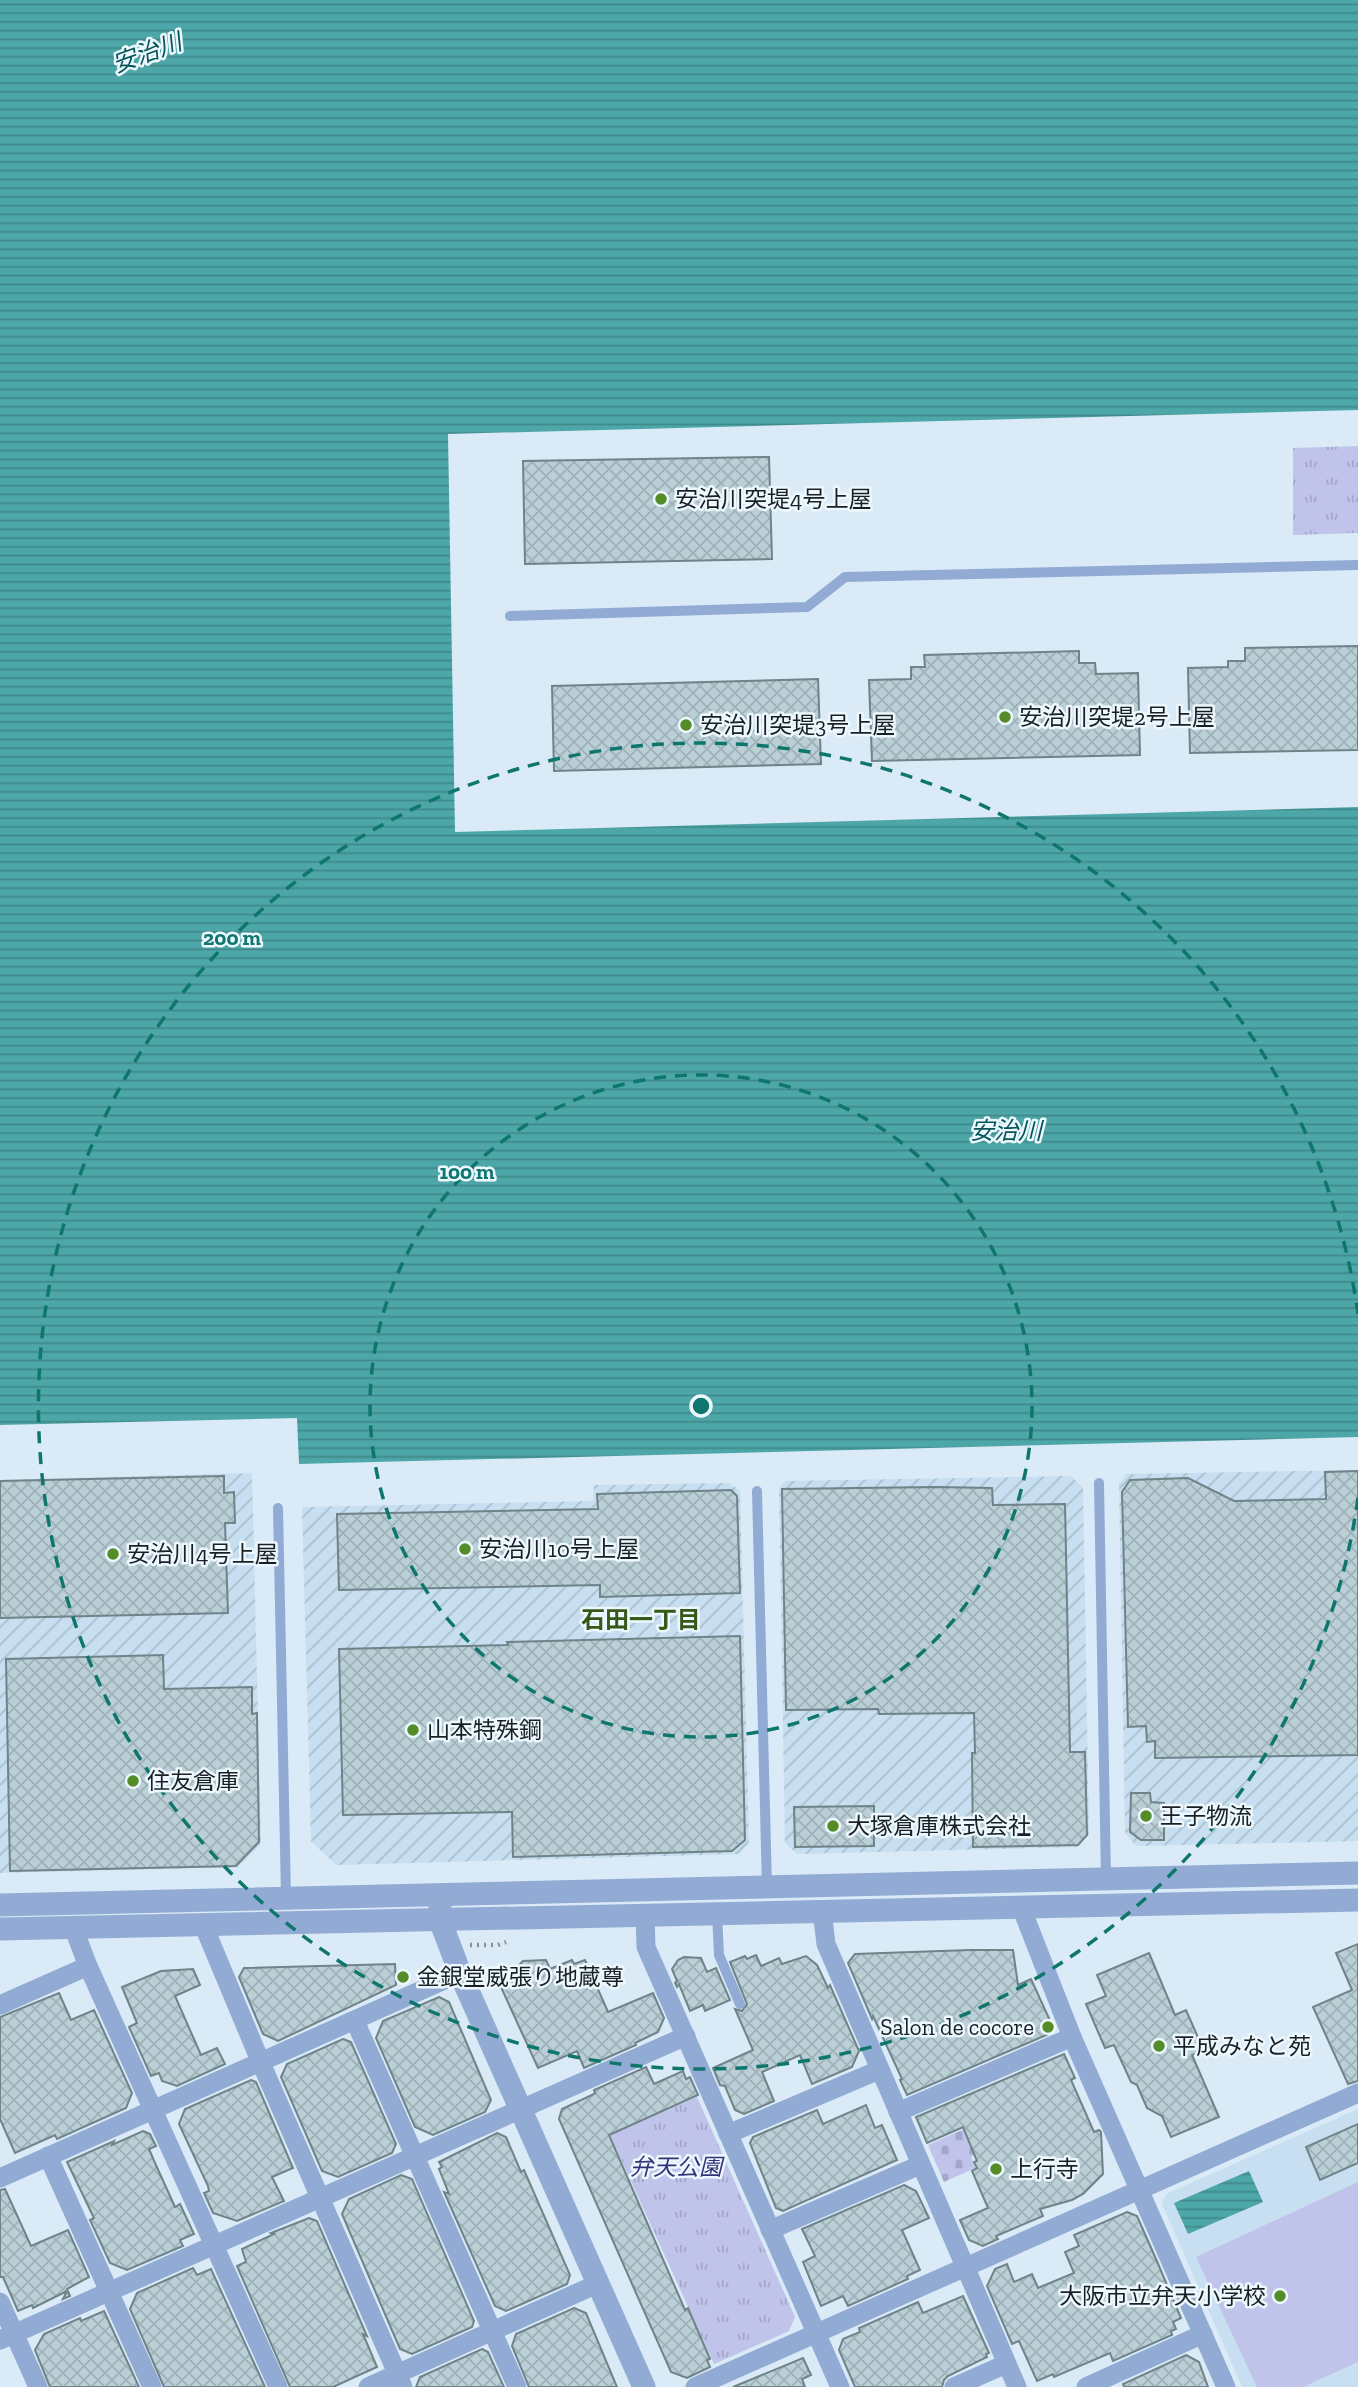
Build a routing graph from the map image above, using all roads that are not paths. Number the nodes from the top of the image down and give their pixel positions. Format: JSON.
{"nodes":[{"id":1,"x":1358,"y":565,"type":"edge"},
{"id":2,"x":510,"y":616,"type":"dead end"},
{"id":3,"x":1099,"y":1483,"type":"dead end"},
{"id":4,"x":757,"y":1491,"type":"dead end"},
{"id":5,"x":278,"y":1508,"type":"dead end"},
{"id":6,"x":1358,"y":1873,"type":"edge"},
{"id":7,"x":1106,"y":1881,"type":"junction"},
{"id":8,"x":767,"y":1888,"type":"junction"},
{"id":9,"x":439,"y":1894,"type":"junction"},
{"id":10,"x":286,"y":1898,"type":"junction"},
{"id":11,"x":1358,"y":1900,"type":"edge"},
{"id":12,"x":0,"y":1905,"type":"edge"},
{"id":13,"x":1021,"y":1907,"type":"junction"},
{"id":14,"x":822,"y":1911,"type":"junction"},
{"id":15,"x":717,"y":1914,"type":"junction"},
{"id":16,"x":645,"y":1915,"type":"junction"},
{"id":17,"x":440,"y":1920,"type":"junction"},
{"id":18,"x":203,"y":1924,"type":"junction"},
{"id":19,"x":73,"y":1927,"type":"junction"},
{"id":20,"x":0,"y":1929,"type":"edge"},
{"id":21,"x":88,"y":1966,"type":"junction"},
{"id":22,"x":460,"y":1973,"type":"junction"},
{"id":23,"x":740,"y":2004,"type":"dead end"},
{"id":24,"x":0,"y":2005,"type":"edge"},
{"id":25,"x":355,"y":2021,"type":"junction"},
{"id":26,"x":685,"y":2036,"type":"junction"},
{"id":27,"x":1072,"y":2037,"type":"junction"},
{"id":28,"x":261,"y":2063,"type":"junction"},
{"id":29,"x":880,"y":2070,"type":"junction"},
{"id":30,"x":1358,"y":2094,"type":"edge"},
{"id":31,"x":520,"y":2109,"type":"junction"},
{"id":32,"x":154,"y":2111,"type":"junction"},
{"id":33,"x":898,"y":2112,"type":"junction"},
{"id":34,"x":728,"y":2134,"type":"junction"},
{"id":35,"x":416,"y":2155,"type":"junction"},
{"id":36,"x":48,"y":2156,"type":"junction"},
{"id":37,"x":920,"y":2165,"type":"junction"},
{"id":38,"x":0,"y":2178,"type":"edge"},
{"id":39,"x":1139,"y":2190,"type":"junction"},
{"id":40,"x":320,"y":2198,"type":"junction"},
{"id":41,"x":770,"y":2230,"type":"junction"},
{"id":42,"x":213,"y":2245,"type":"junction"},
{"id":43,"x":965,"y":2269,"type":"junction"},
{"id":44,"x":597,"y":2284,"type":"junction"},
{"id":45,"x":109,"y":2292,"type":"junction"},
{"id":46,"x":0,"y":2302,"type":"edge"},
{"id":47,"x":492,"y":2331,"type":"junction"},
{"id":48,"x":816,"y":2332,"type":"junction"},
{"id":49,"x":1203,"y":2334,"type":"junction"},
{"id":50,"x":7,"y":2337,"type":"edge"},
{"id":51,"x":1006,"y":2364,"type":"junction"},
{"id":52,"x":401,"y":2381,"type":"edge"},
{"id":53,"x":38,"y":2387,"type":"edge"},
{"id":54,"x":152,"y":2387,"type":"edge"},
{"id":55,"x":278,"y":2387,"type":"edge"},
{"id":56,"x":368,"y":2387,"type":"edge"},
{"id":57,"x":517,"y":2387,"type":"edge"},
{"id":58,"x":644,"y":2387,"type":"edge"},
{"id":59,"x":695,"y":2387,"type":"edge"},
{"id":60,"x":840,"y":2387,"type":"edge"},
{"id":61,"x":954,"y":2387,"type":"edge"},
{"id":62,"x":1017,"y":2387,"type":"edge"},
{"id":63,"x":1086,"y":2387,"type":"edge"},
{"id":64,"x":1226,"y":2387,"type":"edge"}],
"edges":[{"from":1,"to":2,"type":"lane"},
{"from":3,"to":7,"type":"lane"},
{"from":4,"to":8,"type":"lane"},
{"from":5,"to":10,"type":"lane"},
{"from":6,"to":7,"type":"street"},
{"from":7,"to":8,"type":"street"},
{"from":8,"to":9,"type":"street"},
{"from":9,"to":10,"type":"street"},
{"from":9,"to":17,"type":"street"},
{"from":10,"to":12,"type":"street"},
{"from":11,"to":13,"type":"street"},
{"from":13,"to":14,"type":"street"},
{"from":13,"to":27,"type":"street"},
{"from":14,"to":15,"type":"street"},
{"from":14,"to":29,"type":"street"},
{"from":15,"to":16,"type":"street"},
{"from":15,"to":23,"type":"lane"},
{"from":16,"to":17,"type":"street"},
{"from":16,"to":26,"type":"street"},
{"from":17,"to":18,"type":"street"},
{"from":17,"to":22,"type":"street"},
{"from":18,"to":19,"type":"street"},
{"from":18,"to":28,"type":"street"},
{"from":19,"to":20,"type":"street"},
{"from":19,"to":21,"type":"street"},
{"from":21,"to":24,"type":"street"},
{"from":21,"to":32,"type":"street"},
{"from":22,"to":25,"type":"street"},
{"from":22,"to":31,"type":"street"},
{"from":25,"to":28,"type":"street"},
{"from":25,"to":35,"type":"street"},
{"from":26,"to":31,"type":"street"},
{"from":26,"to":34,"type":"street"},
{"from":27,"to":33,"type":"street"},
{"from":27,"to":39,"type":"street"},
{"from":28,"to":32,"type":"street"},
{"from":28,"to":40,"type":"street"},
{"from":29,"to":33,"type":"street"},
{"from":29,"to":34,"type":"street"},
{"from":30,"to":39,"type":"street"},
{"from":31,"to":35,"type":"street"},
{"from":31,"to":44,"type":"street"},
{"from":32,"to":36,"type":"street"},
{"from":32,"to":42,"type":"street"},
{"from":33,"to":37,"type":"street"},
{"from":34,"to":41,"type":"street"},
{"from":35,"to":40,"type":"street"},
{"from":35,"to":47,"type":"street"},
{"from":36,"to":38,"type":"street"},
{"from":36,"to":45,"type":"street"},
{"from":37,"to":41,"type":"street"},
{"from":37,"to":43,"type":"street"},
{"from":39,"to":43,"type":"street"},
{"from":39,"to":49,"type":"street"},
{"from":40,"to":42,"type":"street"},
{"from":40,"to":52,"type":"street"},
{"from":41,"to":48,"type":"street"},
{"from":42,"to":45,"type":"street"},
{"from":42,"to":55,"type":"street"},
{"from":43,"to":48,"type":"street"},
{"from":43,"to":51,"type":"street"},
{"from":44,"to":47,"type":"street"},
{"from":44,"to":58,"type":"street"},
{"from":45,"to":50,"type":"street"},
{"from":45,"to":54,"type":"street"},
{"from":46,"to":50,"type":"street"},
{"from":47,"to":52,"type":"street"},
{"from":47,"to":57,"type":"street"},
{"from":48,"to":59,"type":"street"},
{"from":48,"to":60,"type":"street"},
{"from":49,"to":63,"type":"street"},
{"from":49,"to":64,"type":"street"},
{"from":50,"to":53,"type":"street"},
{"from":51,"to":61,"type":"street"},
{"from":51,"to":62,"type":"street"},
{"from":52,"to":56,"type":"street"}]}
